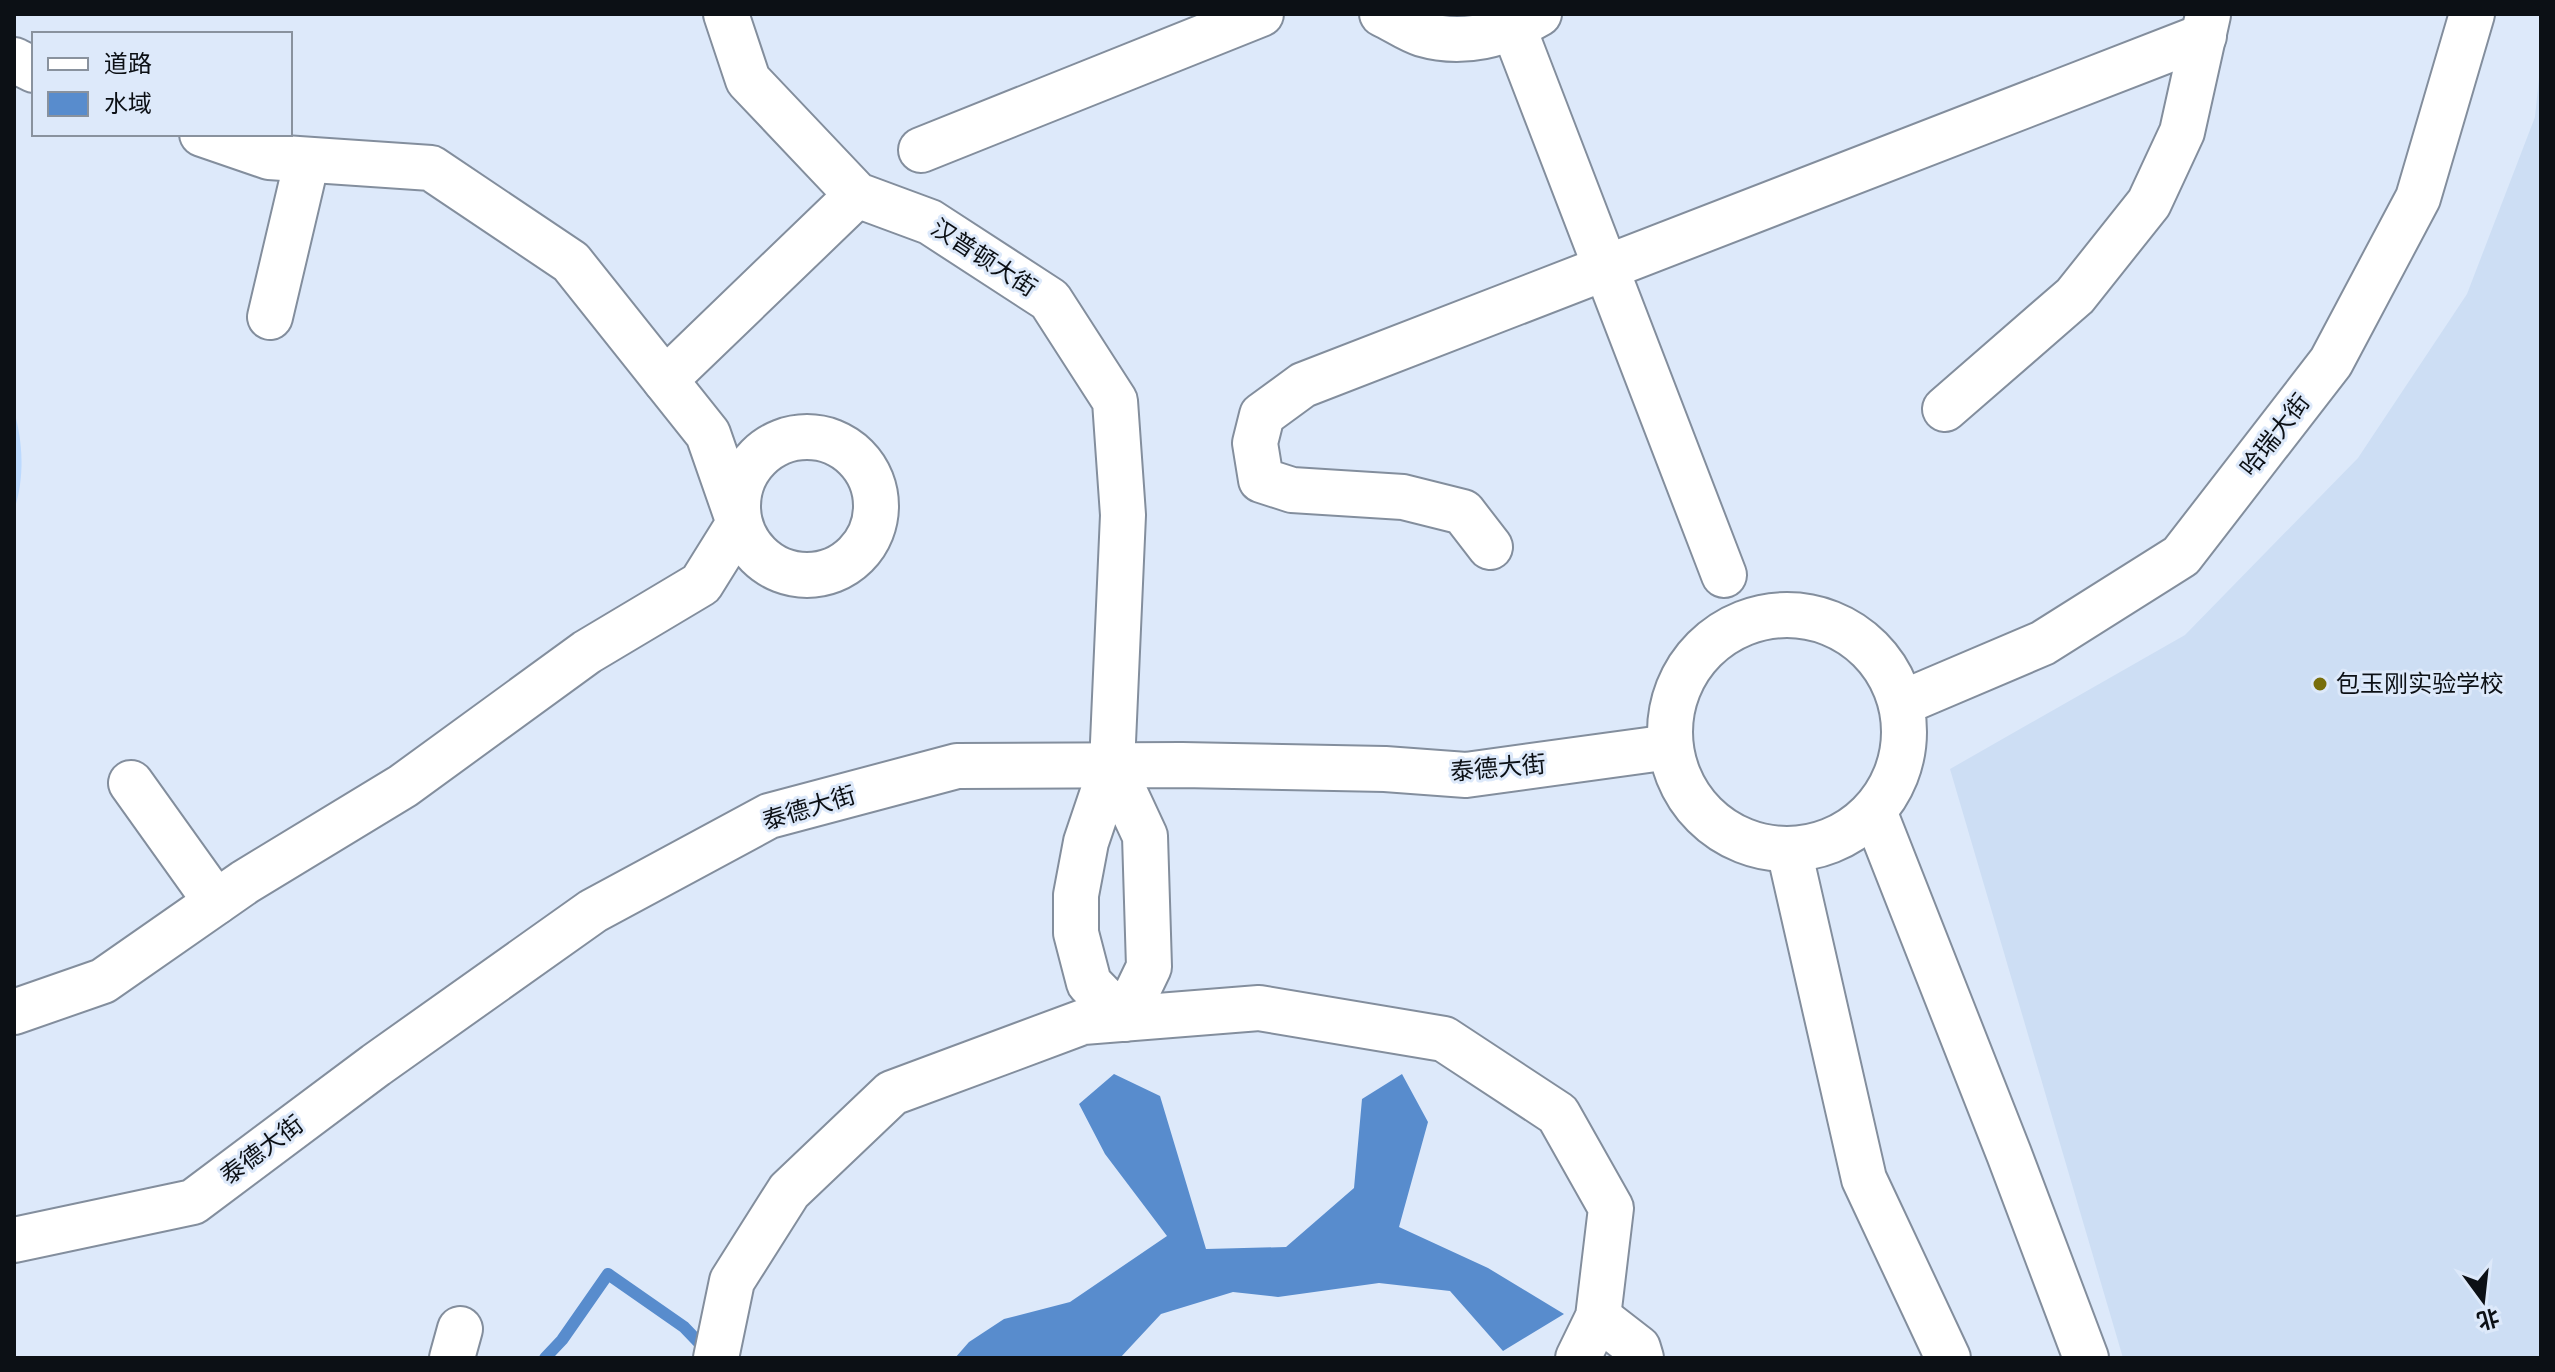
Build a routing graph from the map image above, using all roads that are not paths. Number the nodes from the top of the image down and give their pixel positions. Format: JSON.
{"nodes":[{"id":1,"x":726,"y":14,"type":"edge"},
{"id":2,"x":1261,"y":14,"type":"edge"},
{"id":3,"x":1382,"y":14,"type":"edge"},
{"id":4,"x":2472,"y":14,"type":"edge"},
{"id":5,"x":1527,"y":21,"type":"edge"},
{"id":6,"x":2206,"y":25,"type":"edge"},
{"id":7,"x":14,"y":60,"type":"edge"},
{"id":8,"x":32,"y":69,"type":"edge"},
{"id":9,"x":208,"y":136,"type":"edge"},
{"id":10,"x":921,"y":150,"type":"dead end"},
{"id":11,"x":307,"y":160,"type":"junction"},
{"id":12,"x":857,"y":195,"type":"junction"},
{"id":13,"x":1607,"y":267,"type":"junction"},
{"id":14,"x":270,"y":317,"type":"dead end"},
{"id":15,"x":665,"y":380,"type":"junction"},
{"id":16,"x":1945,"y":409,"type":"dead end"},
{"id":17,"x":1490,"y":547,"type":"dead end"},
{"id":18,"x":1724,"y":575,"type":"dead end"},
{"id":19,"x":1902,"y":703,"type":"junction"},
{"id":20,"x":1670,"y":747,"type":"junction"},
{"id":21,"x":1112,"y":765,"type":"junction"},
{"id":22,"x":131,"y":783,"type":"dead end"},
{"id":23,"x":1874,"y":811,"type":"junction"},
{"id":24,"x":1789,"y":850,"type":"junction"},
{"id":25,"x":216,"y":902,"type":"junction"},
{"id":26,"x":14,"y":1012,"type":"edge"},
{"id":27,"x":1124,"y":1019,"type":"junction"},
{"id":28,"x":14,"y":1240,"type":"edge"},
{"id":29,"x":1598,"y":1317,"type":"junction"},
{"id":30,"x":719,"y":1348,"type":"edge"},
{"id":31,"x":1578,"y":1358,"type":"edge"},
{"id":32,"x":1641,"y":1358,"type":"edge"},
{"id":33,"x":1948,"y":1358,"type":"edge"},
{"id":34,"x":2086,"y":1358,"type":"edge"}],
"edges":[{"from":1,"to":12,"type":"street","name":"汉普顿大街"},
{"from":2,"to":10,"type":"street"},
{"from":3,"to":5,"type":"street"},
{"from":4,"to":19,"type":"street","name":"哈瑞大街"},
{"from":5,"to":13,"type":"street"},
{"from":6,"to":13,"type":"street"},
{"from":6,"to":16,"type":"street"},
{"from":7,"to":8,"type":"street"},
{"from":9,"to":11,"type":"street"},
{"from":11,"to":14,"type":"street"},
{"from":11,"to":15,"type":"street"},
{"from":12,"to":15,"type":"street"},
{"from":12,"to":21,"type":"street","name":"汉普顿大街"},
{"from":13,"to":17,"type":"street"},
{"from":13,"to":18,"type":"street"},
{"from":15,"to":25,"type":"street"},
{"from":19,"to":20,"type":"street"},
{"from":19,"to":23,"type":"street"},
{"from":20,"to":21,"type":"street","name":"泰德大街"},
{"from":20,"to":24,"type":"street"},
{"from":21,"to":27,"type":"street"},
{"from":21,"to":27,"type":"street"},
{"from":21,"to":28,"type":"street","name":"泰德大街"},
{"from":22,"to":25,"type":"street"},
{"from":23,"to":24,"type":"street"},
{"from":23,"to":34,"type":"street"},
{"from":24,"to":33,"type":"street"},
{"from":25,"to":26,"type":"street"},
{"from":27,"to":29,"type":"street"},
{"from":27,"to":30,"type":"street"},
{"from":29,"to":31,"type":"street"},
{"from":29,"to":32,"type":"street"}]}
